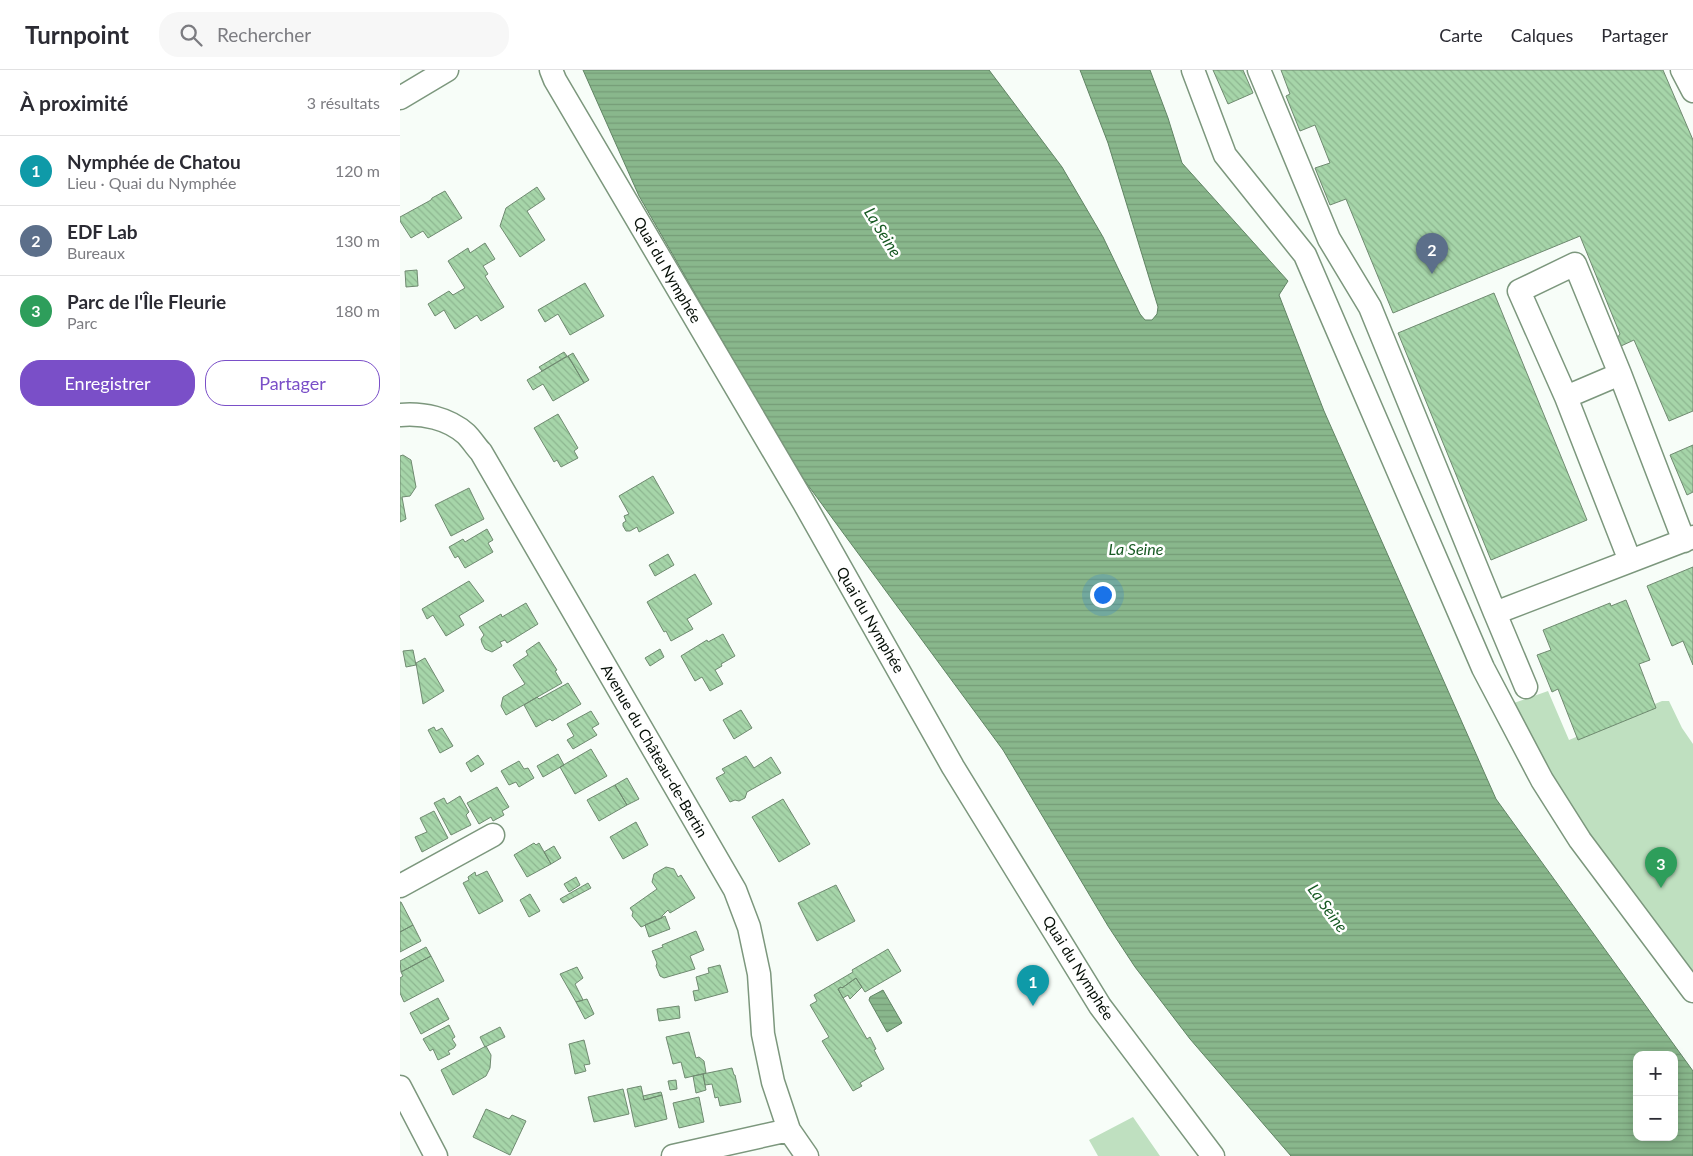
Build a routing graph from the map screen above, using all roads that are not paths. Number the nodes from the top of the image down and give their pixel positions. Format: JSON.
{"nodes":[{"id":1,"x":447,"y":70,"type":"edge"},
{"id":2,"x":551,"y":70,"type":"edge"},
{"id":3,"x":1193,"y":70,"type":"edge"},
{"id":4,"x":1259,"y":70,"type":"edge"},
{"id":5,"x":1682,"y":70,"type":"edge"},
{"id":6,"x":1693,"y":91,"type":"edge"},
{"id":7,"x":400,"y":98,"type":"edge"},
{"id":8,"x":1620,"y":374,"type":"junction"},
{"id":9,"x":1566,"y":396,"type":"junction"},
{"id":10,"x":400,"y":415,"type":"edge"},
{"id":11,"x":1687,"y":530,"type":"edge"},
{"id":12,"x":1630,"y":561,"type":"junction"},
{"id":13,"x":1495,"y":613,"type":"junction"},
{"id":14,"x":1526,"y":687,"type":"dead end"},
{"id":15,"x":493,"y":835,"type":"dead end"},
{"id":16,"x":400,"y":886,"type":"edge"},
{"id":17,"x":1693,"y":991,"type":"edge"},
{"id":18,"x":400,"y":1087,"type":"edge"},
{"id":19,"x":789,"y":1130,"type":"junction"},
{"id":20,"x":436,"y":1156,"type":"edge"},
{"id":21,"x":673,"y":1156,"type":"edge"},
{"id":22,"x":807,"y":1156,"type":"edge"},
{"id":23,"x":1213,"y":1156,"type":"edge"}],
"edges":[{"from":1,"to":7,"type":"street"},
{"from":2,"to":23,"type":"street","name":"Quai du Nymphée"},
{"from":3,"to":17,"type":"street"},
{"from":4,"to":13,"type":"street"},
{"from":5,"to":6,"type":"street"},
{"from":8,"to":9,"type":"street"},
{"from":8,"to":9,"type":"street"},
{"from":8,"to":11,"type":"street"},
{"from":9,"to":12,"type":"street"},
{"from":10,"to":19,"type":"street","name":"Avenue du Château-de-Bertin"},
{"from":11,"to":12,"type":"street"},
{"from":12,"to":13,"type":"street"},
{"from":13,"to":14,"type":"street"},
{"from":15,"to":16,"type":"street"},
{"from":18,"to":20,"type":"street"},
{"from":19,"to":21,"type":"street"},
{"from":19,"to":22,"type":"street","name":"Avenue du Château-de-Bertin"}]}
